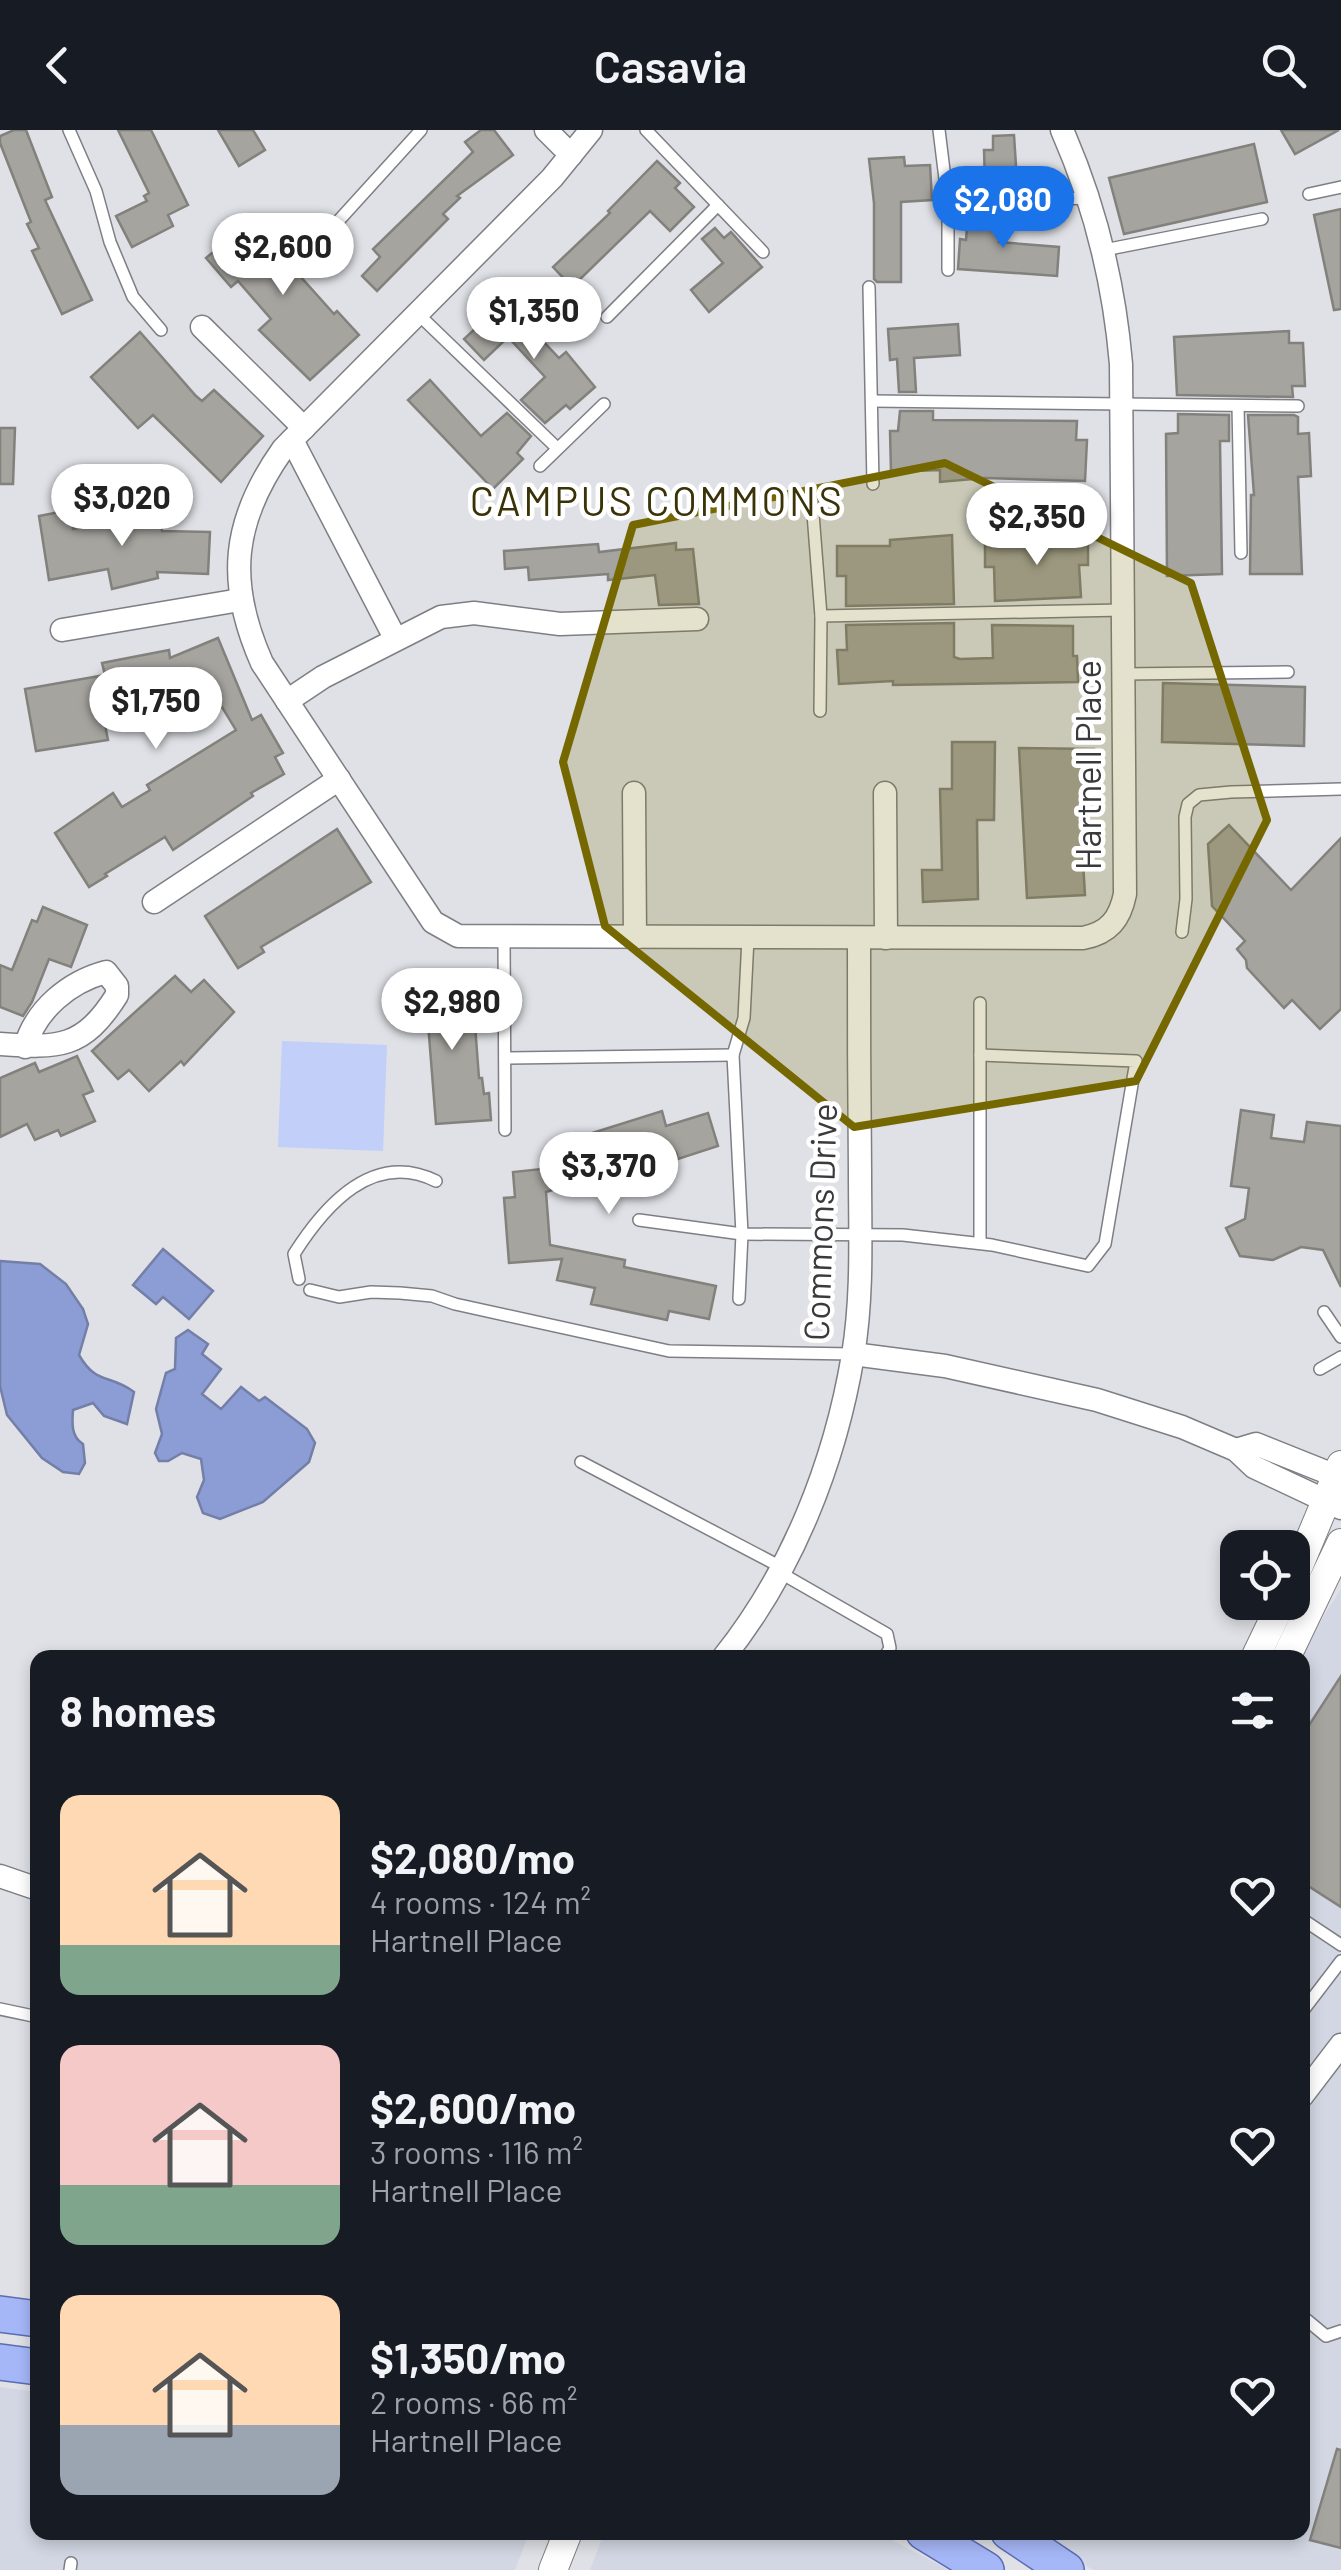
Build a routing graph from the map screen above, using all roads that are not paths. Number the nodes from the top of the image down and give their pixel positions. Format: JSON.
{"nodes":[{"id":1,"x":69,"y":130,"type":"edge"},
{"id":2,"x":421,"y":130,"type":"edge"},
{"id":3,"x":546,"y":130,"type":"edge"},
{"id":4,"x":590,"y":130,"type":"edge"},
{"id":5,"x":646,"y":130,"type":"edge"},
{"id":6,"x":940,"y":130,"type":"edge"},
{"id":7,"x":1062,"y":130,"type":"edge"},
{"id":8,"x":571,"y":155,"type":"junction"},
{"id":9,"x":1341,"y":186,"type":"edge"},
{"id":10,"x":1309,"y":194,"type":"dead end"},
{"id":11,"x":1088,"y":198,"type":"junction"},
{"id":12,"x":948,"y":203,"type":"junction"},
{"id":13,"x":718,"y":205,"type":"junction"},
{"id":14,"x":1262,"y":219,"type":"dead end"},
{"id":15,"x":332,"y":228,"type":"dead end"},
{"id":16,"x":1104,"y":250,"type":"junction"},
{"id":17,"x":762,"y":252,"type":"dead end"},
{"id":18,"x":948,"y":270,"type":"dead end"},
{"id":19,"x":870,"y":287,"type":"dead end"},
{"id":20,"x":417,"y":313,"type":"junction"},
{"id":21,"x":607,"y":317,"type":"dead end"},
{"id":22,"x":202,"y":327,"type":"dead end"},
{"id":23,"x":162,"y":330,"type":"dead end"},
{"id":24,"x":872,"y":402,"type":"junction"},
{"id":25,"x":604,"y":404,"type":"dead end"},
{"id":26,"x":1121,"y":405,"type":"junction"},
{"id":27,"x":1238,"y":406,"type":"junction"},
{"id":28,"x":1298,"y":406,"type":"dead end"},
{"id":29,"x":298,"y":434,"type":"junction"},
{"id":30,"x":557,"y":448,"type":"junction"},
{"id":31,"x":540,"y":466,"type":"dead end"},
{"id":32,"x":873,"y":484,"type":"dead end"},
{"id":33,"x":812,"y":501,"type":"dead end"},
{"id":34,"x":1241,"y":554,"type":"dead end"},
{"id":35,"x":240,"y":600,"type":"junction"},
{"id":36,"x":1123,"y":610,"type":"junction"},
{"id":37,"x":820,"y":616,"type":"junction"},
{"id":38,"x":697,"y":619,"type":"dead end"},
{"id":39,"x":62,"y":630,"type":"dead end"},
{"id":40,"x":395,"y":638,"type":"junction"},
{"id":41,"x":1288,"y":672,"type":"dead end"},
{"id":42,"x":1123,"y":674,"type":"junction"},
{"id":43,"x":287,"y":701,"type":"junction"},
{"id":44,"x":820,"y":711,"type":"dead end"},
{"id":45,"x":339,"y":779,"type":"junction"},
{"id":46,"x":1341,"y":790,"type":"edge"},
{"id":47,"x":634,"y":793,"type":"dead end"},
{"id":48,"x":885,"y":793,"type":"dead end"},
{"id":49,"x":154,"y":902,"type":"dead end"},
{"id":50,"x":1182,"y":932,"type":"dead end"},
{"id":51,"x":504,"y":938,"type":"junction"},
{"id":52,"x":634,"y":938,"type":"junction"},
{"id":53,"x":748,"y":938,"type":"junction"},
{"id":54,"x":858,"y":938,"type":"junction"},
{"id":55,"x":886,"y":938,"type":"junction"},
{"id":56,"x":980,"y":1002,"type":"dead end"},
{"id":57,"x":0,"y":1044,"type":"edge"},
{"id":58,"x":25,"y":1047,"type":"dead end"},
{"id":59,"x":980,"y":1054,"type":"junction"},
{"id":60,"x":733,"y":1055,"type":"junction"},
{"id":61,"x":505,"y":1058,"type":"junction"},
{"id":62,"x":505,"y":1130,"type":"dead end"},
{"id":63,"x":436,"y":1180,"type":"dead end"},
{"id":64,"x":639,"y":1220,"type":"dead end"},
{"id":65,"x":742,"y":1234,"type":"junction"},
{"id":66,"x":860,"y":1234,"type":"junction"},
{"id":67,"x":980,"y":1244,"type":"junction"},
{"id":68,"x":299,"y":1279,"type":"dead end"},
{"id":69,"x":310,"y":1290,"type":"dead end"},
{"id":70,"x":739,"y":1299,"type":"dead end"},
{"id":71,"x":1324,"y":1312,"type":"dead end"},
{"id":72,"x":1341,"y":1337,"type":"edge"},
{"id":73,"x":853,"y":1354,"type":"junction"},
{"id":74,"x":1341,"y":1357,"type":"edge"},
{"id":75,"x":1320,"y":1369,"type":"dead end"},
{"id":76,"x":582,"y":1462,"type":"dead end"},
{"id":77,"x":1337,"y":1487,"type":"edge"},
{"id":78,"x":1341,"y":1543,"type":"edge"},
{"id":79,"x":1310,"y":1544,"type":"edge"},
{"id":80,"x":780,"y":1570,"type":"junction"},
{"id":81,"x":1273,"y":1620,"type":"edge"},
{"id":82,"x":727,"y":1650,"type":"edge"},
{"id":83,"x":889,"y":1650,"type":"edge"},
{"id":84,"x":1259,"y":1650,"type":"edge"},
{"id":85,"x":1290,"y":1650,"type":"edge"},
{"id":86,"x":0,"y":1876,"type":"edge"},
{"id":87,"x":30,"y":1886,"type":"edge"},
{"id":88,"x":1310,"y":1924,"type":"edge"},
{"id":89,"x":1341,"y":1945,"type":"edge"},
{"id":90,"x":1341,"y":1961,"type":"edge"},
{"id":91,"x":1310,"y":2002,"type":"edge"},
{"id":92,"x":0,"y":2009,"type":"edge"},
{"id":93,"x":30,"y":2015,"type":"edge"},
{"id":94,"x":1341,"y":2045,"type":"edge"},
{"id":95,"x":1310,"y":2086,"type":"edge"},
{"id":96,"x":0,"y":2314,"type":"edge"},
{"id":97,"x":30,"y":2318,"type":"edge"},
{"id":98,"x":1310,"y":2323,"type":"edge"},
{"id":99,"x":1341,"y":2332,"type":"edge"},
{"id":100,"x":0,"y":2362,"type":"edge"},
{"id":101,"x":30,"y":2366,"type":"edge"},
{"id":102,"x":565,"y":2540,"type":"edge"},
{"id":103,"x":937,"y":2540,"type":"edge"},
{"id":104,"x":1022,"y":2540,"type":"edge"},
{"id":105,"x":553,"y":2570,"type":"edge"},
{"id":106,"x":986,"y":2570,"type":"edge"},
{"id":107,"x":1066,"y":2570,"type":"edge"}],
"edges":[{"from":1,"to":23,"type":"lane"},
{"from":2,"to":15,"type":"lane"},
{"from":3,"to":8,"type":"street"},
{"from":4,"to":8,"type":"street","name":"Hartnell Place"},
{"from":5,"to":13,"type":"lane"},
{"from":6,"to":12,"type":"lane"},
{"from":7,"to":11,"type":"street","name":"Hartnell Place"},
{"from":8,"to":20,"type":"street","name":"Hartnell Place"},
{"from":9,"to":10,"type":"lane"},
{"from":11,"to":12,"type":"lane"},
{"from":11,"to":16,"type":"street","name":"Hartnell Place"},
{"from":12,"to":18,"type":"lane"},
{"from":13,"to":17,"type":"lane"},
{"from":13,"to":21,"type":"lane"},
{"from":14,"to":16,"type":"lane"},
{"from":16,"to":26,"type":"street","name":"Hartnell Place"},
{"from":19,"to":24,"type":"lane"},
{"from":20,"to":29,"type":"street","name":"Hartnell Place"},
{"from":20,"to":30,"type":"lane"},
{"from":22,"to":29,"type":"street"},
{"from":24,"to":26,"type":"lane"},
{"from":24,"to":32,"type":"lane"},
{"from":25,"to":30,"type":"lane"},
{"from":26,"to":27,"type":"lane"},
{"from":26,"to":36,"type":"street","name":"Hartnell Place"},
{"from":27,"to":28,"type":"lane"},
{"from":27,"to":34,"type":"lane"},
{"from":29,"to":35,"type":"street","name":"Hartnell Place"},
{"from":29,"to":40,"type":"street"},
{"from":30,"to":31,"type":"lane"},
{"from":33,"to":37,"type":"lane"},
{"from":35,"to":39,"type":"street"},
{"from":35,"to":43,"type":"street","name":"Hartnell Place"},
{"from":36,"to":37,"type":"lane"},
{"from":36,"to":42,"type":"street","name":"Hartnell Place"},
{"from":37,"to":44,"type":"lane"},
{"from":38,"to":40,"type":"street"},
{"from":40,"to":43,"type":"street"},
{"from":41,"to":42,"type":"lane"},
{"from":42,"to":55,"type":"street","name":"Hartnell Place"},
{"from":43,"to":45,"type":"street","name":"Hartnell Place"},
{"from":45,"to":49,"type":"street"},
{"from":45,"to":51,"type":"street","name":"Hartnell Place"},
{"from":46,"to":50,"type":"lane"},
{"from":47,"to":52,"type":"street"},
{"from":48,"to":55,"type":"street"},
{"from":51,"to":52,"type":"street","name":"Hartnell Place"},
{"from":51,"to":61,"type":"lane"},
{"from":52,"to":53,"type":"street","name":"Hartnell Place"},
{"from":53,"to":54,"type":"street","name":"Hartnell Place"},
{"from":53,"to":60,"type":"lane"},
{"from":54,"to":55,"type":"street","name":"Hartnell Place"},
{"from":54,"to":66,"type":"street","name":"Commons Drive"},
{"from":56,"to":59,"type":"lane"},
{"from":57,"to":58,"type":"street"},
{"from":59,"to":67,"type":"lane"},
{"from":59,"to":67,"type":"lane"},
{"from":60,"to":61,"type":"lane"},
{"from":60,"to":65,"type":"lane"},
{"from":61,"to":62,"type":"lane"},
{"from":63,"to":68,"type":"lane"},
{"from":64,"to":65,"type":"lane"},
{"from":65,"to":66,"type":"lane"},
{"from":65,"to":70,"type":"lane"},
{"from":66,"to":67,"type":"lane"},
{"from":66,"to":73,"type":"street","name":"Commons Drive"},
{"from":69,"to":73,"type":"lane"},
{"from":71,"to":72,"type":"lane"},
{"from":73,"to":77,"type":"street"},
{"from":73,"to":80,"type":"street","name":"Commons Drive"},
{"from":74,"to":75,"type":"lane"},
{"from":76,"to":80,"type":"lane"},
{"from":77,"to":79,"type":"street"},
{"from":78,"to":85,"type":"street"},
{"from":80,"to":82,"type":"street","name":"Commons Drive"},
{"from":80,"to":83,"type":"lane"},
{"from":81,"to":84,"type":"street"},
{"from":86,"to":87,"type":"street"},
{"from":88,"to":89,"type":"lane"},
{"from":90,"to":91,"type":"lane"},
{"from":92,"to":93,"type":"lane"},
{"from":94,"to":95,"type":"street"},
{"from":96,"to":97,"type":"main road"},
{"from":98,"to":99,"type":"lane"},
{"from":100,"to":101,"type":"main road"},
{"from":102,"to":105,"type":"street"},
{"from":103,"to":106,"type":"main road"},
{"from":104,"to":107,"type":"main road"}]}
